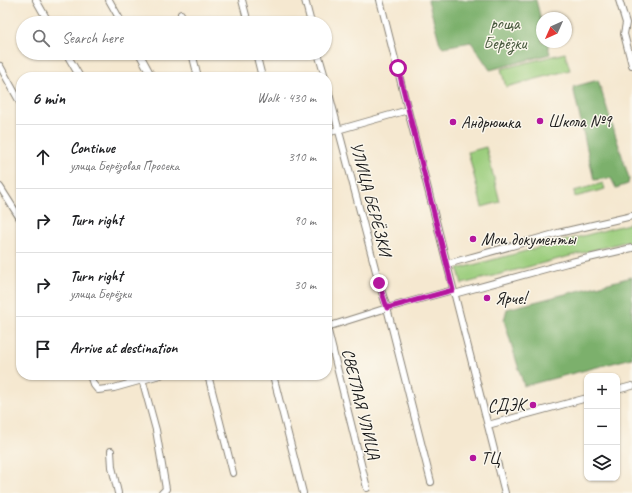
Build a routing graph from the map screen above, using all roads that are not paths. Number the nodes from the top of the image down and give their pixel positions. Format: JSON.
{"nodes":[{"id":1,"x":36,"y":0,"type":"edge"},
{"id":2,"x":109,"y":0,"type":"edge"},
{"id":3,"x":242,"y":0,"type":"edge"},
{"id":4,"x":305,"y":0,"type":"edge"},
{"id":5,"x":380,"y":0,"type":"edge"},
{"id":6,"x":619,"y":0,"type":"edge"},
{"id":7,"x":45,"y":16,"type":"edge"},
{"id":8,"x":118,"y":16,"type":"edge"},
{"id":9,"x":246,"y":16,"type":"edge"},
{"id":10,"x":309,"y":16,"type":"edge"},
{"id":11,"x":632,"y":32,"type":"edge"},
{"id":12,"x":624,"y":34,"type":"junction"},
{"id":13,"x":70,"y":60,"type":"edge"},
{"id":14,"x":143,"y":60,"type":"edge"},
{"id":15,"x":194,"y":60,"type":"edge"},
{"id":16,"x":258,"y":60,"type":"edge"},
{"id":17,"x":320,"y":60,"type":"edge"},
{"id":18,"x":632,"y":65,"type":"edge"},
{"id":19,"x":0,"y":66,"type":"edge"},
{"id":20,"x":77,"y":72,"type":"edge"},
{"id":21,"x":149,"y":72,"type":"edge"},
{"id":22,"x":197,"y":72,"type":"edge"},
{"id":23,"x":261,"y":72,"type":"edge"},
{"id":24,"x":324,"y":72,"type":"edge"},
{"id":25,"x":16,"y":95,"type":"edge"},
{"id":26,"x":332,"y":106,"type":"edge"},
{"id":27,"x":408,"y":110,"type":"junction"},
{"id":28,"x":338,"y":130,"type":"junction"},
{"id":29,"x":332,"y":132,"type":"edge"},
{"id":30,"x":0,"y":187,"type":"edge"},
{"id":31,"x":16,"y":212,"type":"edge"},
{"id":32,"x":632,"y":216,"type":"edge"},
{"id":33,"x":632,"y":248,"type":"edge"},
{"id":34,"x":447,"y":264,"type":"junction"},
{"id":35,"x":454,"y":292,"type":"junction"},
{"id":36,"x":387,"y":308,"type":"junction"},
{"id":37,"x":332,"y":325,"type":"edge"},
{"id":38,"x":332,"y":347,"type":"edge"},
{"id":39,"x":92,"y":380,"type":"edge"},
{"id":40,"x":136,"y":380,"type":"edge"},
{"id":41,"x":143,"y":380,"type":"edge"},
{"id":42,"x":209,"y":380,"type":"edge"},
{"id":43,"x":274,"y":380,"type":"edge"},
{"id":44,"x":632,"y":386,"type":"edge"},
{"id":45,"x":620,"y":389,"type":"edge"},
{"id":46,"x":584,"y":399,"type":"edge"},
{"id":47,"x":488,"y":425,"type":"junction"},
{"id":48,"x":110,"y":451,"type":"dead end"},
{"id":49,"x":233,"y":473,"type":"dead end"},
{"id":50,"x":431,"y":482,"type":"dead end"},
{"id":51,"x":367,"y":488,"type":"dead end"},
{"id":52,"x":164,"y":491,"type":"edge"},
{"id":53,"x":118,"y":493,"type":"edge"},
{"id":54,"x":303,"y":493,"type":"edge"},
{"id":55,"x":505,"y":493,"type":"edge"}],
"edges":[{"from":1,"to":7,"type":"street"},
{"from":2,"to":8,"type":"street"},
{"from":3,"to":9,"type":"street"},
{"from":4,"to":10,"type":"street"},
{"from":5,"to":27,"type":"street"},
{"from":6,"to":12,"type":"street"},
{"from":11,"to":12,"type":"street"},
{"from":12,"to":18,"type":"street"},
{"from":13,"to":20,"type":"street"},
{"from":14,"to":21,"type":"street"},
{"from":15,"to":22,"type":"street"},
{"from":16,"to":23,"type":"street"},
{"from":17,"to":24,"type":"street"},
{"from":19,"to":25,"type":"street"},
{"from":26,"to":28,"type":"street","name":"УЛИЦА БЕРЁЗКИ"},
{"from":27,"to":28,"type":"street"},
{"from":27,"to":34,"type":"street"},
{"from":28,"to":29,"type":"street"},
{"from":28,"to":36,"type":"street","name":"УЛИЦА БЕРЁЗКИ"},
{"from":30,"to":31,"type":"street"},
{"from":32,"to":34,"type":"street"},
{"from":33,"to":35,"type":"street"},
{"from":34,"to":35,"type":"street"},
{"from":35,"to":36,"type":"street"},
{"from":35,"to":47,"type":"street"},
{"from":36,"to":37,"type":"street"},
{"from":36,"to":50,"type":"street","name":"УЛИЦА БЕРЁЗКИ"},
{"from":38,"to":51,"type":"street","name":"СВЕТЛАЯ УЛИЦА"},
{"from":39,"to":40,"type":"street"},
{"from":41,"to":52,"type":"street"},
{"from":42,"to":49,"type":"street"},
{"from":43,"to":54,"type":"street"},
{"from":44,"to":45,"type":"street"},
{"from":46,"to":47,"type":"street"},
{"from":47,"to":55,"type":"street"},
{"from":48,"to":53,"type":"street"}]}
